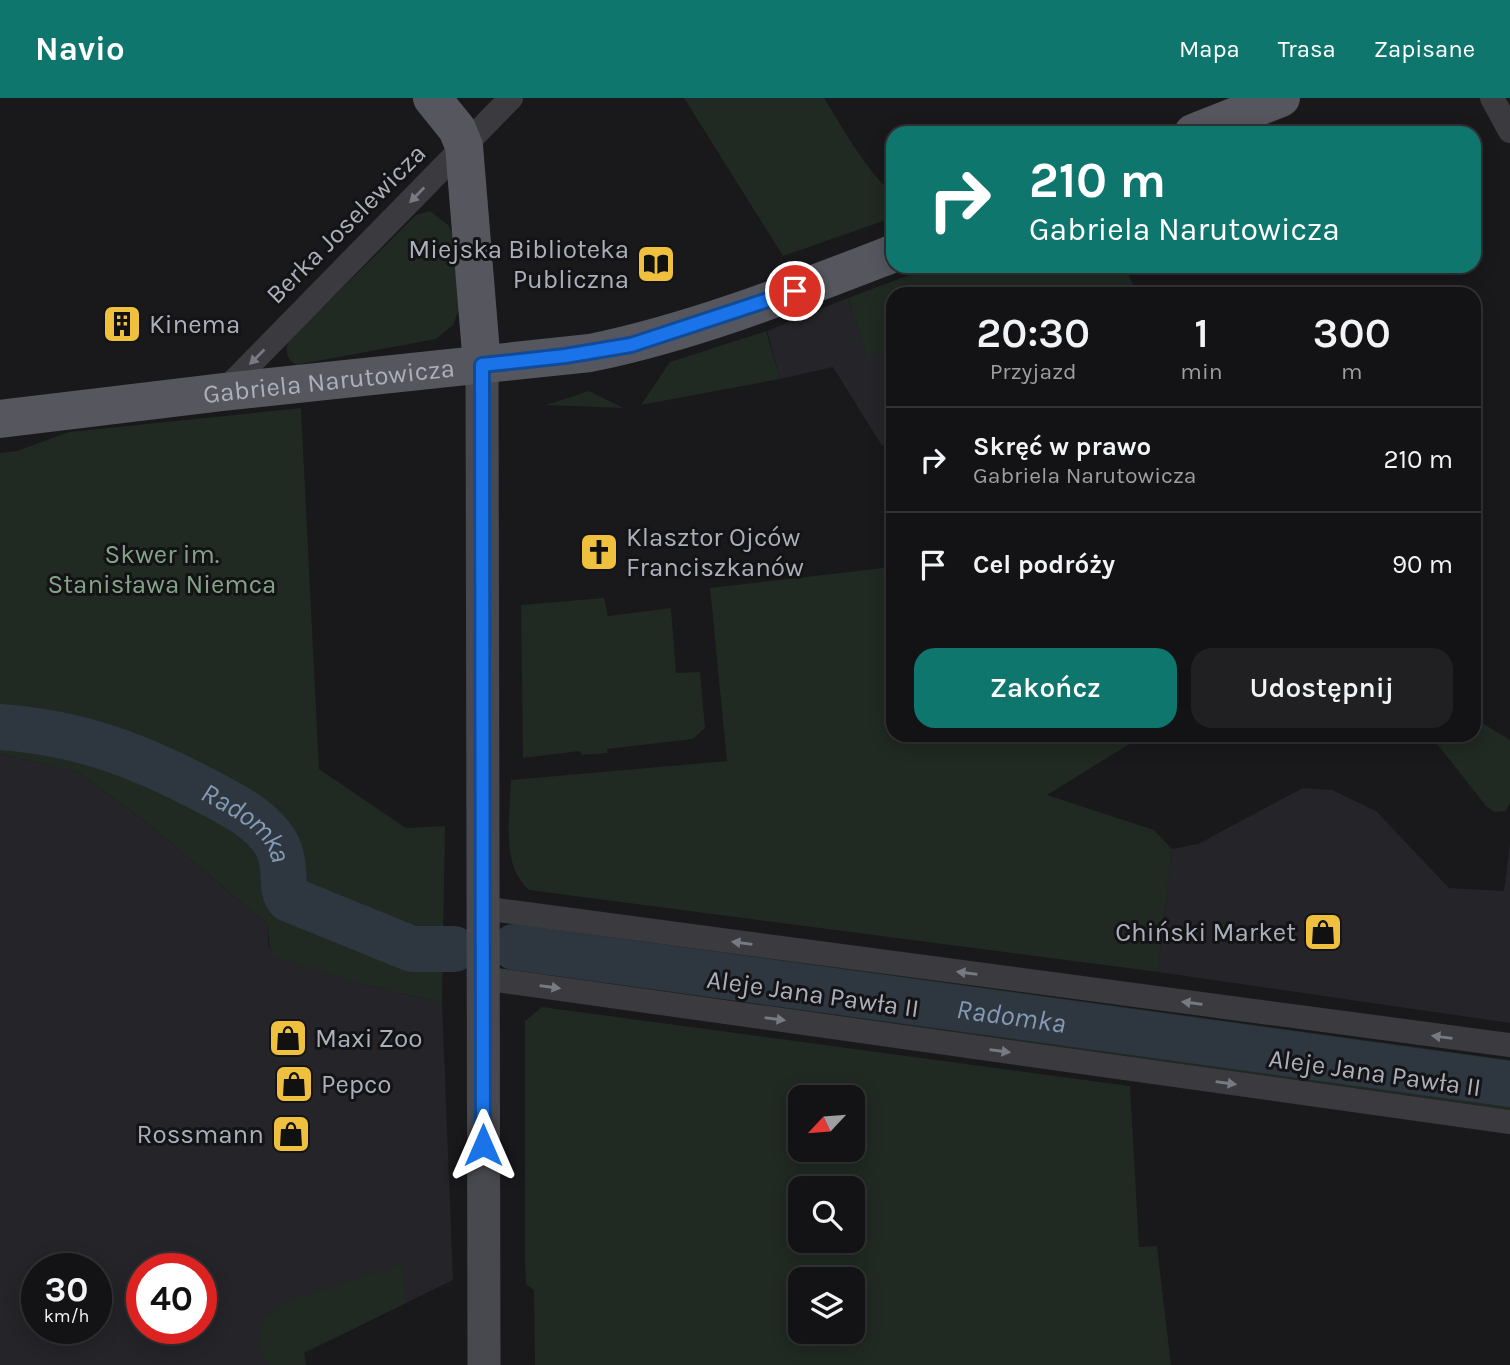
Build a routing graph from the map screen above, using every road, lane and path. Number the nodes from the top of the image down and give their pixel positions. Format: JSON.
{"nodes":[{"id":1,"x":432,"y":98,"type":"edge"},
{"id":2,"x":511,"y":98,"type":"edge"},
{"id":3,"x":1281,"y":98,"type":"edge"},
{"id":4,"x":1492,"y":98,"type":"edge"},
{"id":5,"x":1211,"y":126,"type":"edge"},
{"id":6,"x":1510,"y":131,"type":"edge"},
{"id":7,"x":464,"y":146,"type":"junction"},
{"id":8,"x":886,"y":256,"type":"edge"},
{"id":9,"x":482,"y":365,"type":"junction"},
{"id":10,"x":223,"y":392,"type":"junction"},
{"id":11,"x":0,"y":419,"type":"edge"},
{"id":12,"x":482,"y":908,"type":"junction"},
{"id":13,"x":482,"y":978,"type":"junction"},
{"id":14,"x":1510,"y":1045,"type":"edge"},
{"id":15,"x":1510,"y":1122,"type":"edge"},
{"id":16,"x":484,"y":1365,"type":"edge"}],
"edges":[{"from":1,"to":7,"type":"main road"},
{"from":2,"to":7,"type":"street","name":"Berka Joselewicza"},
{"from":3,"to":5,"type":"main road"},
{"from":4,"to":6,"type":"street"},
{"from":7,"to":9,"type":"main road"},
{"from":7,"to":10,"type":"street","name":"Berka Joselewicza","one_way":true},
{"from":8,"to":9,"type":"main road","name":"Gabriela Narutowicza"},
{"from":9,"to":10,"type":"main road","name":"Gabriela Narutowicza"},
{"from":9,"to":12,"type":"street"},
{"from":10,"to":11,"type":"main road","name":"Gabriela Narutowicza"},
{"from":12,"to":13,"type":"street"},
{"from":14,"to":12,"type":"street","name":"Aleje Jana Pawła II","one_way":true},
{"from":13,"to":15,"type":"street","name":"Aleje Jana Pawła II","one_way":true},
{"from":13,"to":16,"type":"street"}]}
